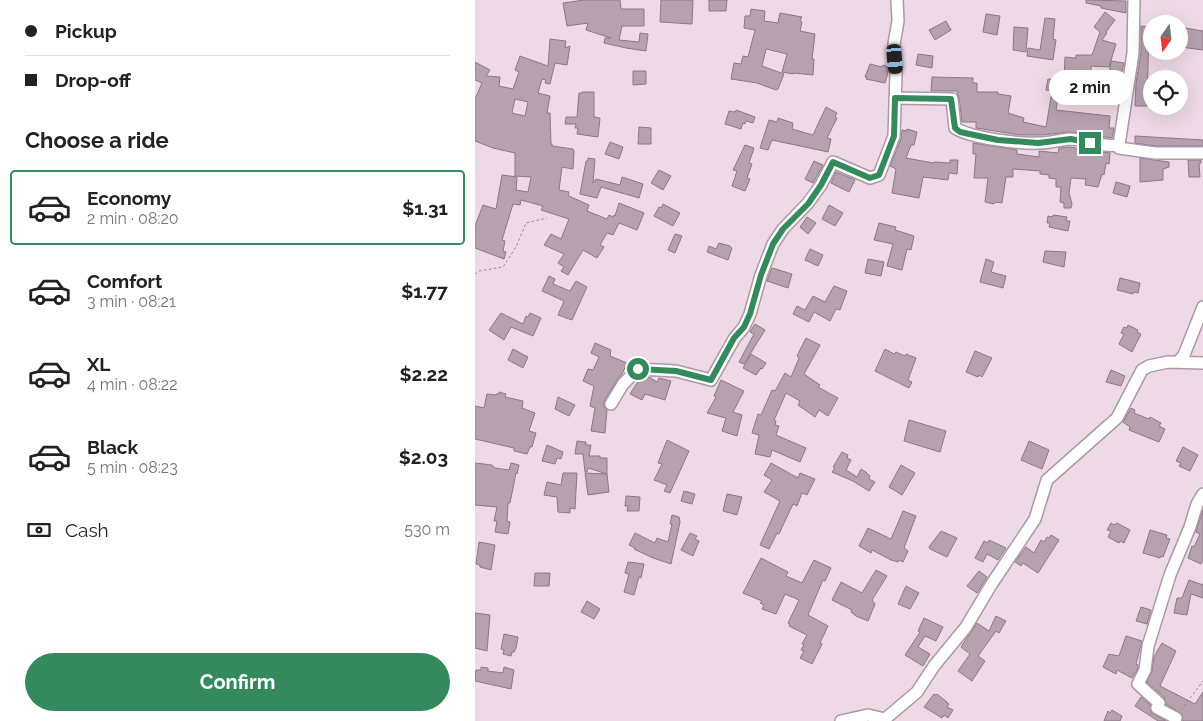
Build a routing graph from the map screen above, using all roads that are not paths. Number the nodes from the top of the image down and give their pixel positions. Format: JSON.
{"nodes":[{"id":1,"x":897,"y":0,"type":"edge"},
{"id":2,"x":1134,"y":0,"type":"edge"},
{"id":3,"x":895,"y":98,"type":"junction"},
{"id":4,"x":1117,"y":145,"type":"junction"},
{"id":5,"x":1203,"y":153,"type":"edge"},
{"id":6,"x":1203,"y":307,"type":"edge"},
{"id":7,"x":1179,"y":361,"type":"junction"},
{"id":8,"x":1203,"y":363,"type":"edge"},
{"id":9,"x":611,"y":404,"type":"dead end"},
{"id":10,"x":1203,"y":494,"type":"edge"},
{"id":11,"x":1176,"y":718,"type":"road end"},
{"id":12,"x":841,"y":721,"type":"edge"}],
"edges":[{"from":1,"to":3,"type":"street"},
{"from":2,"to":4,"type":"street"},
{"from":3,"to":4,"type":"street"},
{"from":3,"to":9,"type":"street"},
{"from":4,"to":5,"type":"street"},
{"from":6,"to":7,"type":"street"},
{"from":7,"to":8,"type":"street"},
{"from":7,"to":12,"type":"street"},
{"from":10,"to":11,"type":"street"}]}
